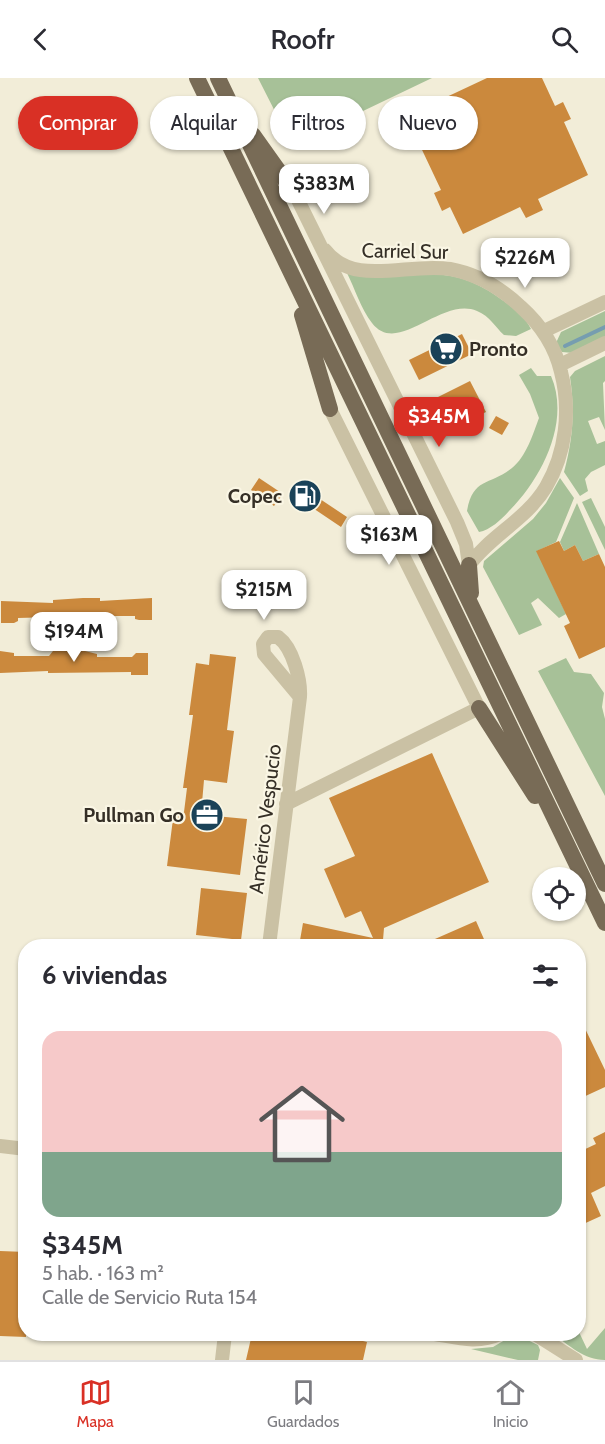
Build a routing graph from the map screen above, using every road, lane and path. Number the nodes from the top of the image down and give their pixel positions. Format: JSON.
{"nodes":[{"id":1,"x":197,"y":78,"type":"edge"},
{"id":2,"x":218,"y":78,"type":"edge"},
{"id":3,"x":227,"y":96,"type":"edge"},
{"id":4,"x":258,"y":142,"type":"edge"},
{"id":5,"x":253,"y":150,"type":"edge"},
{"id":6,"x":295,"y":194,"type":"joint"},
{"id":7,"x":325,"y":250,"type":"junction"},
{"id":8,"x":286,"y":262,"type":"junction"},
{"id":9,"x":605,"y":302,"type":"edge"},
{"id":10,"x":544,"y":331,"type":"junction"},
{"id":11,"x":605,"y":343,"type":"edge"},
{"id":12,"x":560,"y":365,"type":"junction"},
{"id":13,"x":330,"y":409,"type":"joint"},
{"id":14,"x":469,"y":564,"type":"junction"},
{"id":15,"x":471,"y":603,"type":"junction"},
{"id":16,"x":300,"y":697,"type":"dead end"},
{"id":17,"x":479,"y":708,"type":"junction"},
{"id":18,"x":286,"y":804,"type":"junction"},
{"id":19,"x":558,"y":826,"type":"junction"},
{"id":20,"x":605,"y":884,"type":"edge"},
{"id":21,"x":605,"y":923,"type":"edge"},
{"id":22,"x":270,"y":939,"type":"edge"},
{"id":23,"x":0,"y":1146,"type":"edge"},
{"id":24,"x":18,"y":1148,"type":"edge"},
{"id":25,"x":224,"y":1341,"type":"edge"},
{"id":26,"x":546,"y":1341,"type":"edge"},
{"id":27,"x":222,"y":1360,"type":"edge"},
{"id":28,"x":576,"y":1360,"type":"edge"}],
"edges":[{"from":1,"to":8,"type":"main road"},
{"from":2,"to":3,"type":"main road"},
{"from":4,"to":6,"type":"main road"},
{"from":5,"to":15,"type":"main road"},
{"from":6,"to":7,"type":"street"},
{"from":7,"to":10,"type":"street","name":"Carriel Sur"},
{"from":7,"to":14,"type":"street"},
{"from":8,"to":13,"type":"main road"},
{"from":8,"to":19,"type":"main road"},
{"from":9,"to":10,"type":"street"},
{"from":10,"to":12,"type":"street","name":"Carriel Sur"},
{"from":11,"to":12,"type":"street"},
{"from":12,"to":14,"type":"street","name":"Carriel Sur"},
{"from":13,"to":17,"type":"street"},
{"from":14,"to":15,"type":"main road"},
{"from":15,"to":20,"type":"main road"},
{"from":16,"to":18,"type":"street","name":"Américo Vespucio"},
{"from":17,"to":18,"type":"street"},
{"from":17,"to":19,"type":"main road"},
{"from":18,"to":22,"type":"street","name":"Américo Vespucio"},
{"from":19,"to":21,"type":"main road"},
{"from":23,"to":24,"type":"street"},
{"from":25,"to":27,"type":"street"},
{"from":26,"to":28,"type":"street"}]}
